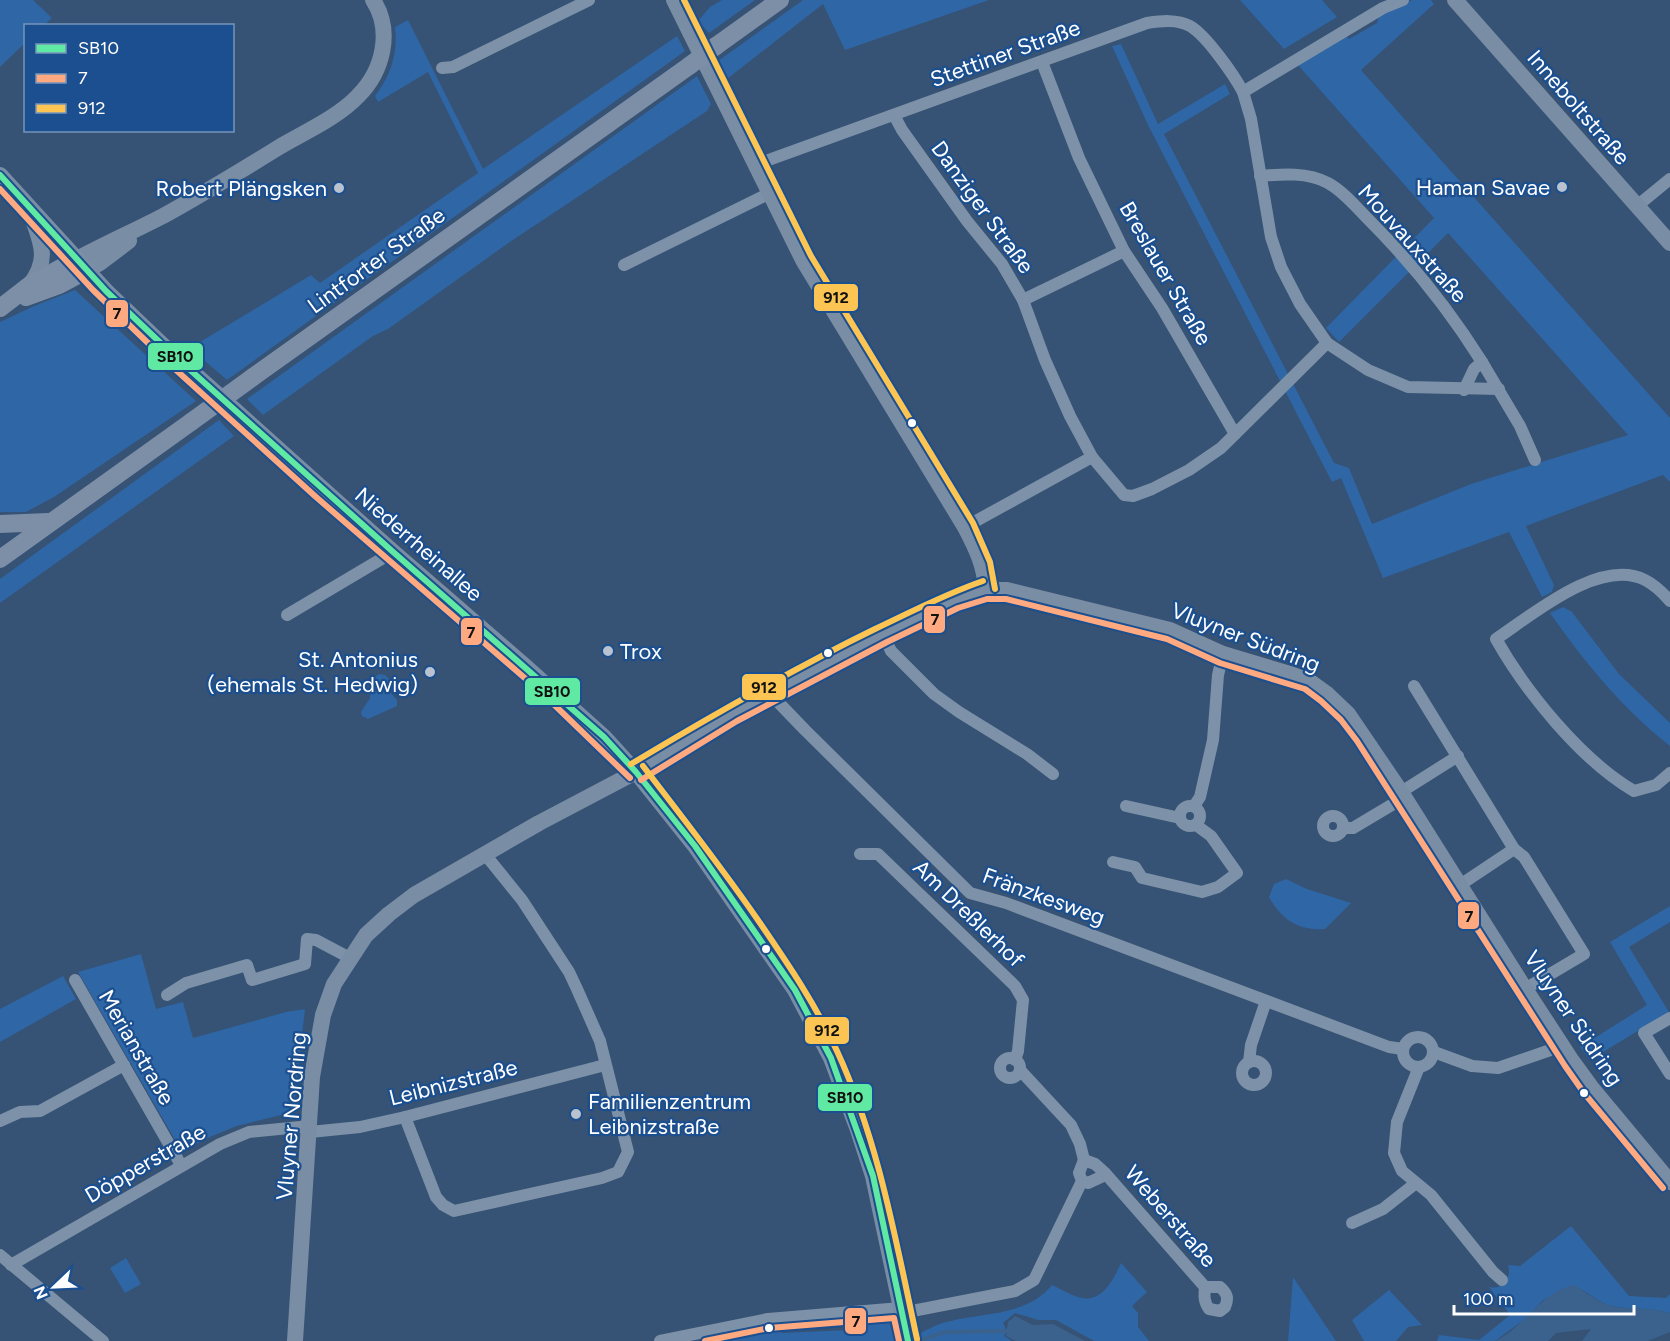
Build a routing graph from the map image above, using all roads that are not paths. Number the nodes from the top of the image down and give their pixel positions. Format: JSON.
{"nodes":[{"id":1,"x":373,"y":0,"type":"edge"},
{"id":2,"x":589,"y":0,"type":"edge"},
{"id":3,"x":674,"y":0,"type":"edge"},
{"id":4,"x":780,"y":0,"type":"edge"},
{"id":5,"x":1403,"y":0,"type":"edge"},
{"id":6,"x":1455,"y":0,"type":"edge"},
{"id":7,"x":1042,"y":62,"type":"junction"},
{"id":8,"x":442,"y":68,"type":"dead end"},
{"id":9,"x":1244,"y":92,"type":"junction"},
{"id":10,"x":894,"y":115,"type":"junction"},
{"id":11,"x":755,"y":165,"type":"junction"},
{"id":12,"x":0,"y":175,"type":"edge"},
{"id":13,"x":1260,"y":176,"type":"junction"},
{"id":14,"x":1670,"y":179,"type":"edge"},
{"id":15,"x":770,"y":193,"type":"junction"},
{"id":16,"x":1637,"y":206,"type":"junction"},
{"id":17,"x":29,"y":208,"type":"junction"},
{"id":18,"x":1670,"y":243,"type":"edge"},
{"id":19,"x":1124,"y":251,"type":"junction"},
{"id":20,"x":82,"y":264,"type":"junction"},
{"id":21,"x":624,"y":265,"type":"dead end"},
{"id":22,"x":30,"y":285,"type":"junction"},
{"id":23,"x":1023,"y":300,"type":"junction"},
{"id":24,"x":5,"y":305,"type":"edge"},
{"id":25,"x":1327,"y":343,"type":"junction"},
{"id":26,"x":1482,"y":362,"type":"junction"},
{"id":27,"x":1499,"y":389,"type":"junction"},
{"id":28,"x":1464,"y":390,"type":"junction"},
{"id":29,"x":1235,"y":434,"type":"junction"},
{"id":30,"x":1092,"y":457,"type":"junction"},
{"id":31,"x":1535,"y":460,"type":"dead end"},
{"id":32,"x":50,"y":522,"type":"junction"},
{"id":33,"x":0,"y":524,"type":"edge"},
{"id":34,"x":965,"y":526,"type":"junction"},
{"id":35,"x":392,"y":551,"type":"junction"},
{"id":36,"x":0,"y":559,"type":"edge"},
{"id":37,"x":986,"y":590,"type":"junction"},
{"id":38,"x":1670,"y":601,"type":"edge"},
{"id":39,"x":287,"y":615,"type":"dead end"},
{"id":40,"x":883,"y":634,"type":"junction"},
{"id":41,"x":1223,"y":654,"type":"junction"},
{"id":42,"x":1414,"y":686,"type":"dead end"},
{"id":43,"x":772,"y":692,"type":"junction"},
{"id":44,"x":1458,"y":756,"type":"junction"},
{"id":45,"x":636,"y":772,"type":"junction"},
{"id":46,"x":1670,"y":773,"type":"edge"},
{"id":47,"x":1053,"y":774,"type":"dead end"},
{"id":48,"x":1403,"y":794,"type":"junction"},
{"id":49,"x":1126,"y":806,"type":"dead end"},
{"id":50,"x":1194,"y":806,"type":"junction"},
{"id":51,"x":1180,"y":818,"type":"junction"},
{"id":52,"x":1196,"y":825,"type":"junction"},
{"id":53,"x":1343,"y":828,"type":"dead end"},
{"id":54,"x":1514,"y":849,"type":"junction"},
{"id":55,"x":484,"y":854,"type":"junction"},
{"id":56,"x":860,"y":854,"type":"dead end"},
{"id":57,"x":1113,"y":862,"type":"dead end"},
{"id":58,"x":1460,"y":885,"type":"junction"},
{"id":59,"x":350,"y":958,"type":"junction"},
{"id":60,"x":75,"y":980,"type":"dead end"},
{"id":61,"x":1525,"y":989,"type":"junction"},
{"id":62,"x":167,"y":995,"type":"dead end"},
{"id":63,"x":1266,"y":1001,"type":"junction"},
{"id":64,"x":1670,"y":1018,"type":"edge"},
{"id":65,"x":1562,"y":1046,"type":"junction"},
{"id":66,"x":1403,"y":1049,"type":"junction"},
{"id":67,"x":1434,"y":1052,"type":"junction"},
{"id":68,"x":1249,"y":1062,"type":"dead end"},
{"id":69,"x":124,"y":1065,"type":"junction"},
{"id":70,"x":605,"y":1065,"type":"junction"},
{"id":71,"x":1419,"y":1067,"type":"junction"},
{"id":72,"x":1670,"y":1074,"type":"edge"},
{"id":73,"x":405,"y":1117,"type":"junction"},
{"id":74,"x":0,"y":1121,"type":"edge"},
{"id":75,"x":310,"y":1129,"type":"junction"},
{"id":76,"x":1084,"y":1160,"type":"junction"},
{"id":77,"x":181,"y":1165,"type":"junction"},
{"id":78,"x":1105,"y":1173,"type":"junction"},
{"id":79,"x":1082,"y":1181,"type":"junction"},
{"id":80,"x":1416,"y":1182,"type":"junction"},
{"id":81,"x":1670,"y":1182,"type":"edge"},
{"id":82,"x":1352,"y":1223,"type":"dead end"},
{"id":83,"x":0,"y":1255,"type":"edge"},
{"id":84,"x":12,"y":1265,"type":"junction"},
{"id":85,"x":1502,"y":1280,"type":"dead end"},
{"id":86,"x":1205,"y":1287,"type":"dead end"},
{"id":87,"x":902,"y":1310,"type":"junction"},
{"id":88,"x":103,"y":1341,"type":"edge"},
{"id":89,"x":295,"y":1341,"type":"edge"},
{"id":90,"x":660,"y":1341,"type":"edge"},
{"id":91,"x":908,"y":1341,"type":"edge"}],
"edges":[{"from":1,"to":20,"type":"street"},
{"from":2,"to":8,"type":"street"},
{"from":3,"to":11,"type":"street"},
{"from":4,"to":32,"type":"main road","name":"Lintforter Straße","bridge":true},
{"from":5,"to":9,"type":"street"},
{"from":6,"to":16,"type":"street","name":"Inneboltstraße"},
{"from":7,"to":9,"type":"street","name":"Stettiner Straße"},
{"from":7,"to":10,"type":"street","name":"Stettiner Straße"},
{"from":7,"to":19,"type":"street","name":"Breslauer Straße"},
{"from":9,"to":13,"type":"street"},
{"from":10,"to":11,"type":"street","name":"Stettiner Straße"},
{"from":10,"to":23,"type":"street","name":"Danziger Straße"},
{"from":11,"to":15,"type":"street"},
{"from":12,"to":17,"type":"street","name":"Niederrheinallee"},
{"from":13,"to":25,"type":"street"},
{"from":13,"to":26,"type":"street","name":"Mouvauxstraße"},
{"from":14,"to":16,"type":"street"},
{"from":15,"to":21,"type":"street"},
{"from":15,"to":34,"type":"street"},
{"from":16,"to":18,"type":"street","name":"Inneboltstraße"},
{"from":17,"to":20,"type":"street","name":"Niederrheinallee"},
{"from":17,"to":22,"type":"street"},
{"from":19,"to":23,"type":"street"},
{"from":19,"to":29,"type":"street","name":"Breslauer Straße"},
{"from":20,"to":22,"type":"main road"},
{"from":20,"to":24,"type":"main road"},
{"from":20,"to":35,"type":"street","name":"Niederrheinallee"},
{"from":22,"to":24,"type":"main road"},
{"from":23,"to":30,"type":"street","name":"Danziger Straße"},
{"from":25,"to":28,"type":"street"},
{"from":25,"to":29,"type":"street","name":"Danziger Straße"},
{"from":26,"to":27,"type":"street","name":"Mouvauxstraße"},
{"from":26,"to":28,"type":"street"},
{"from":27,"to":28,"type":"street"},
{"from":27,"to":31,"type":"street","name":"Mouvauxstraße"},
{"from":29,"to":30,"type":"street","name":"Danziger Straße"},
{"from":30,"to":34,"type":"street"},
{"from":32,"to":33,"type":"main road"},
{"from":32,"to":36,"type":"main road","name":"Lintforter Straße"},
{"from":34,"to":37,"type":"street"},
{"from":35,"to":39,"type":"street"},
{"from":35,"to":45,"type":"street","name":"Niederrheinallee"},
{"from":37,"to":40,"type":"street","name":"Vluyner Südring"},
{"from":37,"to":41,"type":"street","name":"Vluyner Südring"},
{"from":38,"to":46,"type":"street"},
{"from":40,"to":43,"type":"street","name":"Vluyner Südring"},
{"from":40,"to":47,"type":"street"},
{"from":41,"to":48,"type":"street","name":"Vluyner Südring"},
{"from":41,"to":50,"type":"street"},
{"from":42,"to":44,"type":"street"},
{"from":43,"to":45,"type":"street","name":"Vluyner Südring"},
{"from":43,"to":63,"type":"street","name":"Fränzkesweg"},
{"from":44,"to":48,"type":"street"},
{"from":44,"to":54,"type":"street"},
{"from":45,"to":55,"type":"street","name":"Vluyner Nordring"},
{"from":45,"to":87,"type":"street","name":"Niederrheinallee"},
{"from":48,"to":53,"type":"street"},
{"from":48,"to":58,"type":"street","name":"Vluyner Südring"},
{"from":49,"to":51,"type":"street"},
{"from":50,"to":51,"type":"street"},
{"from":50,"to":52,"type":"street"},
{"from":51,"to":52,"type":"street"},
{"from":52,"to":57,"type":"street"},
{"from":54,"to":58,"type":"street"},
{"from":54,"to":61,"type":"street"},
{"from":55,"to":59,"type":"street","name":"Vluyner Nordring"},
{"from":55,"to":70,"type":"street"},
{"from":56,"to":76,"type":"street","name":"Am Dreßlerhof"},
{"from":58,"to":61,"type":"street","name":"Vluyner Südring"},
{"from":59,"to":62,"type":"street"},
{"from":59,"to":75,"type":"street","name":"Vluyner Nordring"},
{"from":60,"to":69,"type":"street","name":"Merianstraße"},
{"from":61,"to":65,"type":"street","name":"Vluyner Südring"},
{"from":63,"to":66,"type":"street","name":"Fränzkesweg"},
{"from":63,"to":68,"type":"street"},
{"from":64,"to":72,"type":"street"},
{"from":65,"to":67,"type":"street"},
{"from":65,"to":81,"type":"street","name":"Vluyner Südring"},
{"from":66,"to":67,"type":"street"},
{"from":66,"to":71,"type":"street"},
{"from":67,"to":71,"type":"street"},
{"from":69,"to":74,"type":"street"},
{"from":69,"to":77,"type":"street","name":"Merianstraße"},
{"from":70,"to":73,"type":"street","name":"Leibnizstraße"},
{"from":70,"to":73,"type":"street"},
{"from":71,"to":80,"type":"street"},
{"from":73,"to":75,"type":"street","name":"Leibnizstraße"},
{"from":75,"to":77,"type":"street","name":"Döpperstraße"},
{"from":75,"to":89,"type":"street","name":"Vluyner Nordring"},
{"from":76,"to":78,"type":"street","name":"Weberstraße"},
{"from":76,"to":79,"type":"street"},
{"from":77,"to":84,"type":"street","name":"Döpperstraße"},
{"from":78,"to":79,"type":"street","name":"Weberstraße"},
{"from":78,"to":86,"type":"street","name":"Weberstraße"},
{"from":79,"to":87,"type":"street"},
{"from":80,"to":82,"type":"street"},
{"from":80,"to":85,"type":"street"},
{"from":83,"to":84,"type":"street"},
{"from":84,"to":88,"type":"street"},
{"from":87,"to":90,"type":"street"},
{"from":87,"to":91,"type":"street","name":"Niederrheinallee"}]}
